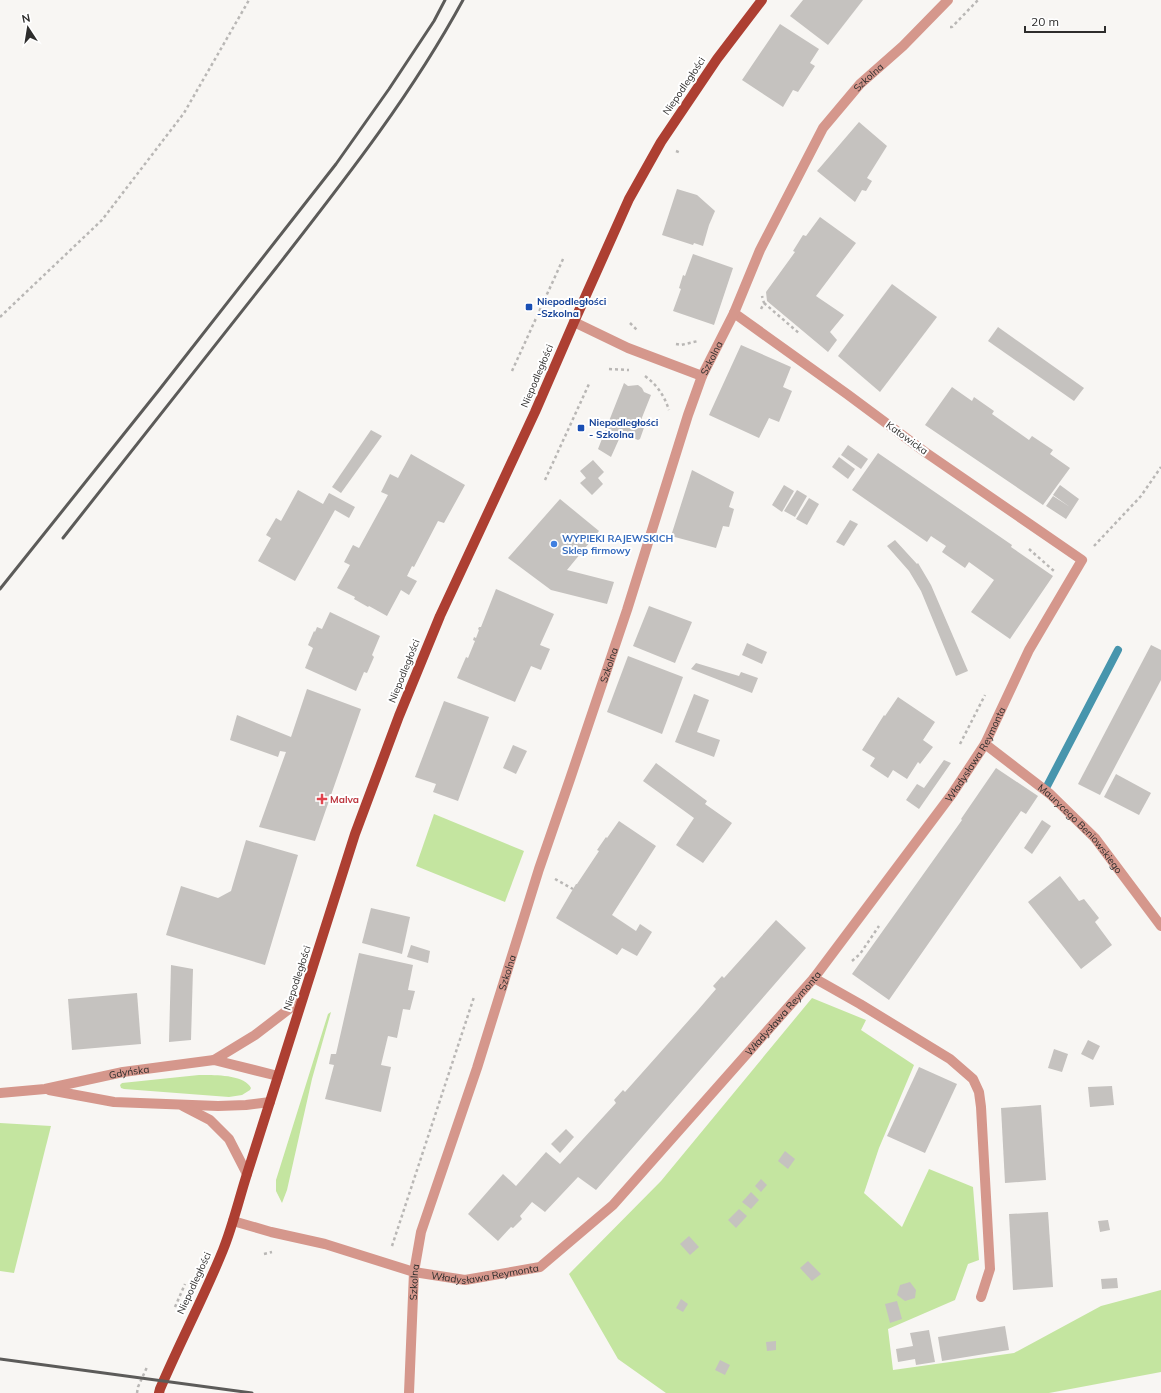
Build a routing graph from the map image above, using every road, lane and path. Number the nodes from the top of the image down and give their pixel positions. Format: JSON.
{"nodes":[{"id":1,"x":249,"y":0,"type":"edge"},
{"id":2,"x":762,"y":0,"type":"edge"},
{"id":3,"x":948,"y":0,"type":"edge"},
{"id":4,"x":978,"y":0,"type":"edge"},
{"id":5,"x":945,"y":28,"type":"dead end"},
{"id":6,"x":564,"y":257,"type":"dead end"},
{"id":7,"x":760,"y":290,"type":"dead end"},
{"id":8,"x":734,"y":313,"type":"junction"},
{"id":9,"x":0,"y":317,"type":"edge"},
{"id":10,"x":574,"y":322,"type":"junction"},
{"id":11,"x":752,"y":326,"type":"junction"},
{"id":12,"x":512,"y":371,"type":"dead end"},
{"id":13,"x":702,"y":376,"type":"junction"},
{"id":14,"x":589,"y":384,"type":"dead end"},
{"id":15,"x":1161,"y":467,"type":"edge"},
{"id":16,"x":545,"y":480,"type":"dead end"},
{"id":17,"x":1026,"y":546,"type":"dead end"},
{"id":18,"x":1082,"y":560,"type":"junction"},
{"id":19,"x":1054,"y":578,"type":"dead end"},
{"id":20,"x":986,"y":692,"type":"dead end"},
{"id":21,"x":985,"y":744,"type":"junction"},
{"id":22,"x":958,"y":749,"type":"dead end"},
{"id":23,"x":1161,"y":926,"type":"edge"},
{"id":24,"x":876,"y":931,"type":"dead end"},
{"id":25,"x":880,"y":935,"type":"dead end"},
{"id":26,"x":814,"y":978,"type":"junction"},
{"id":27,"x":302,"y":999,"type":"junction"},
{"id":28,"x":214,"y":1060,"type":"junction"},
{"id":29,"x":278,"y":1076,"type":"junction"},
{"id":30,"x":45,"y":1089,"type":"junction"},
{"id":31,"x":0,"y":1093,"type":"edge"},
{"id":32,"x":270,"y":1102,"type":"junction"},
{"id":33,"x":181,"y":1106,"type":"junction"},
{"id":34,"x":247,"y":1174,"type":"junction"},
{"id":35,"x":233,"y":1220,"type":"junction"},
{"id":36,"x":414,"y":1272,"type":"junction"},
{"id":37,"x":981,"y":1297,"type":"dead end"},
{"id":38,"x":159,"y":1393,"type":"edge"},
{"id":39,"x":409,"y":1393,"type":"edge"}],
"edges":[{"from":1,"to":9,"type":"path"},
{"from":2,"to":10,"type":"main road","name":"Niepodległości"},
{"from":3,"to":8,"type":"street","name":"Szkolna"},
{"from":4,"to":5,"type":"path"},
{"from":6,"to":12,"type":"path"},
{"from":7,"to":11,"type":"path"},
{"from":8,"to":11,"type":"street","name":"Katowicka"},
{"from":8,"to":13,"type":"street","name":"Szkolna"},
{"from":10,"to":13,"type":"street"},
{"from":10,"to":27,"type":"main road","name":"Niepodległości"},
{"from":11,"to":18,"type":"street","name":"Katowicka"},
{"from":13,"to":36,"type":"street","name":"Szkolna"},
{"from":14,"to":16,"type":"path"},
{"from":15,"to":18,"type":"path"},
{"from":17,"to":19,"type":"path"},
{"from":18,"to":21,"type":"street","name":"Władysława Reymonta"},
{"from":20,"to":22,"type":"path"},
{"from":21,"to":23,"type":"street","name":"Maurycego Beniowskiego"},
{"from":21,"to":26,"type":"street","name":"Władysława Reymonta"},
{"from":24,"to":25,"type":"path"},
{"from":26,"to":36,"type":"street","name":"Władysława Reymonta"},
{"from":26,"to":37,"type":"street"},
{"from":27,"to":28,"type":"street","name":"Gdyńska"},
{"from":27,"to":29,"type":"main road","name":"Niepodległości"},
{"from":28,"to":29,"type":"street","name":"Gdyńska"},
{"from":28,"to":30,"type":"street","name":"Gdyńska"},
{"from":29,"to":32,"type":"main road","name":"Niepodległości"},
{"from":30,"to":31,"type":"street","name":"Gdyńska"},
{"from":30,"to":33,"type":"street","name":"Gdyńska"},
{"from":32,"to":33,"type":"street","name":"Gdyńska"},
{"from":32,"to":34,"type":"main road","name":"Niepodległości"},
{"from":33,"to":34,"type":"street","name":"Gdyńska"},
{"from":34,"to":35,"type":"main road","name":"Niepodległości"},
{"from":35,"to":36,"type":"street","name":"Władysława Reymonta"},
{"from":35,"to":38,"type":"main road","name":"Niepodległości"},
{"from":36,"to":39,"type":"street","name":"Szkolna"}]}
